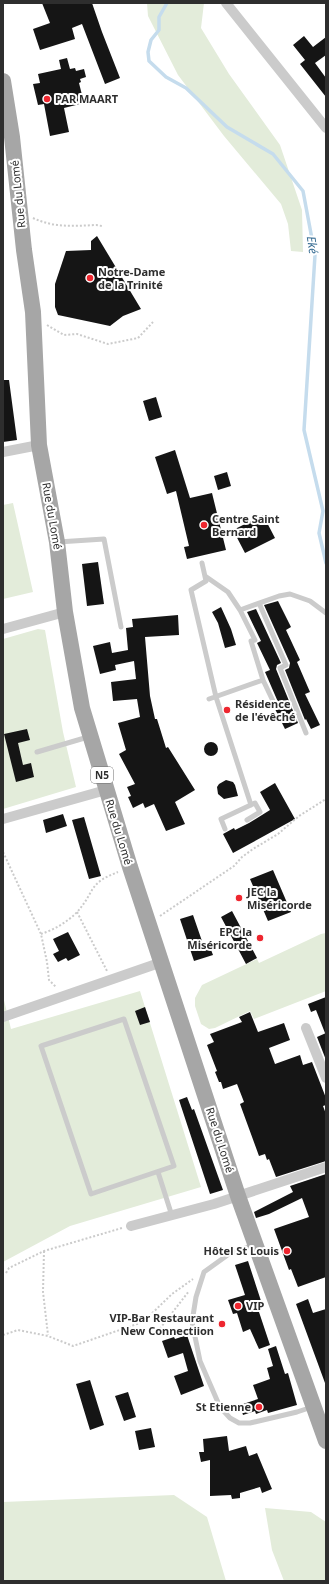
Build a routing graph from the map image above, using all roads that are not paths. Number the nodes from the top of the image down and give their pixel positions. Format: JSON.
{"nodes":[{"id":1,"x":226,"y":3,"type":"edge"},
{"id":2,"x":3,"y":81,"type":"edge"},
{"id":3,"x":326,"y":128,"type":"edge"},
{"id":4,"x":39,"y":445,"type":"junction"},
{"id":5,"x":3,"y":452,"type":"edge"},
{"id":6,"x":57,"y":542,"type":"junction"},
{"id":7,"x":202,"y":564,"type":"dead end"},
{"id":8,"x":205,"y":576,"type":"junction"},
{"id":9,"x":259,"y":603,"type":"junction"},
{"id":10,"x":240,"y":610,"type":"junction"},
{"id":11,"x":65,"y":612,"type":"junction"},
{"id":12,"x":326,"y":613,"type":"edge"},
{"id":13,"x":121,"y":627,"type":"dead end"},
{"id":14,"x":3,"y":629,"type":"edge"},
{"id":15,"x":263,"y":680,"type":"junction"},
{"id":16,"x":216,"y":697,"type":"junction"},
{"id":17,"x":210,"y":700,"type":"dead end"},
{"id":18,"x":273,"y":700,"type":"dead end"},
{"id":19,"x":306,"y":733,"type":"dead end"},
{"id":20,"x":91,"y":736,"type":"junction"},
{"id":21,"x":37,"y":752,"type":"dead end"},
{"id":22,"x":106,"y":790,"type":"junction"},
{"id":23,"x":251,"y":805,"type":"junction"},
{"id":24,"x":3,"y":819,"type":"edge"},
{"id":25,"x":247,"y":820,"type":"dead end"},
{"id":26,"x":225,"y":829,"type":"dead end"},
{"id":27,"x":162,"y":962,"type":"junction"},
{"id":28,"x":3,"y":1017,"type":"edge"},
{"id":29,"x":306,"y":1028,"type":"dead end"},
{"id":30,"x":326,"y":1078,"type":"edge"},
{"id":31,"x":326,"y":1166,"type":"edge"},
{"id":32,"x":158,"y":1172,"type":"junction"},
{"id":33,"x":238,"y":1196,"type":"junction"},
{"id":34,"x":172,"y":1216,"type":"junction"},
{"id":35,"x":131,"y":1226,"type":"road end"},
{"id":36,"x":256,"y":1244,"type":"junction"},
{"id":37,"x":314,"y":1406,"type":"junction"},
{"id":38,"x":326,"y":1441,"type":"edge"}],
"edges":[{"from":1,"to":3,"type":"street"},
{"from":2,"to":4,"type":"main road","name":"Rue du Lomé","number":"N5"},
{"from":4,"to":5,"type":"street"},
{"from":4,"to":6,"type":"main road","name":"Rue du Lomé","number":"N5"},
{"from":6,"to":11,"type":"main road","name":"Rue du Lomé","number":"N5"},
{"from":6,"to":13,"type":"lane"},
{"from":7,"to":8,"type":"lane"},
{"from":8,"to":10,"type":"lane"},
{"from":8,"to":16,"type":"lane"},
{"from":9,"to":10,"type":"lane"},
{"from":9,"to":12,"type":"lane"},
{"from":9,"to":19,"type":"lane"},
{"from":10,"to":15,"type":"lane"},
{"from":11,"to":14,"type":"street"},
{"from":11,"to":20,"type":"main road","name":"Rue du Lomé","number":"N5"},
{"from":15,"to":16,"type":"lane"},
{"from":15,"to":18,"type":"lane"},
{"from":16,"to":17,"type":"lane"},
{"from":16,"to":23,"type":"lane"},
{"from":20,"to":21,"type":"lane"},
{"from":20,"to":22,"type":"main road","name":"Rue du Lomé","number":"N5"},
{"from":22,"to":24,"type":"street"},
{"from":22,"to":27,"type":"main road","name":"Rue du Lomé","number":"N5"},
{"from":23,"to":25,"type":"lane"},
{"from":23,"to":26,"type":"lane"},
{"from":27,"to":28,"type":"street"},
{"from":27,"to":33,"type":"main road","name":"Rue du Lomé","number":"N5"},
{"from":29,"to":30,"type":"street"},
{"from":31,"to":33,"type":"street"},
{"from":32,"to":32,"type":"lane"},
{"from":32,"to":34,"type":"lane"},
{"from":33,"to":34,"type":"street"},
{"from":33,"to":36,"type":"main road","name":"Rue du Lomé","number":"N5"},
{"from":34,"to":35,"type":"street"},
{"from":36,"to":37,"type":"main road","name":"Rue du Lomé","number":"N5"},
{"from":36,"to":37,"type":"lane"},
{"from":37,"to":38,"type":"main road","name":"Rue du Lomé","number":"N5"}]}
